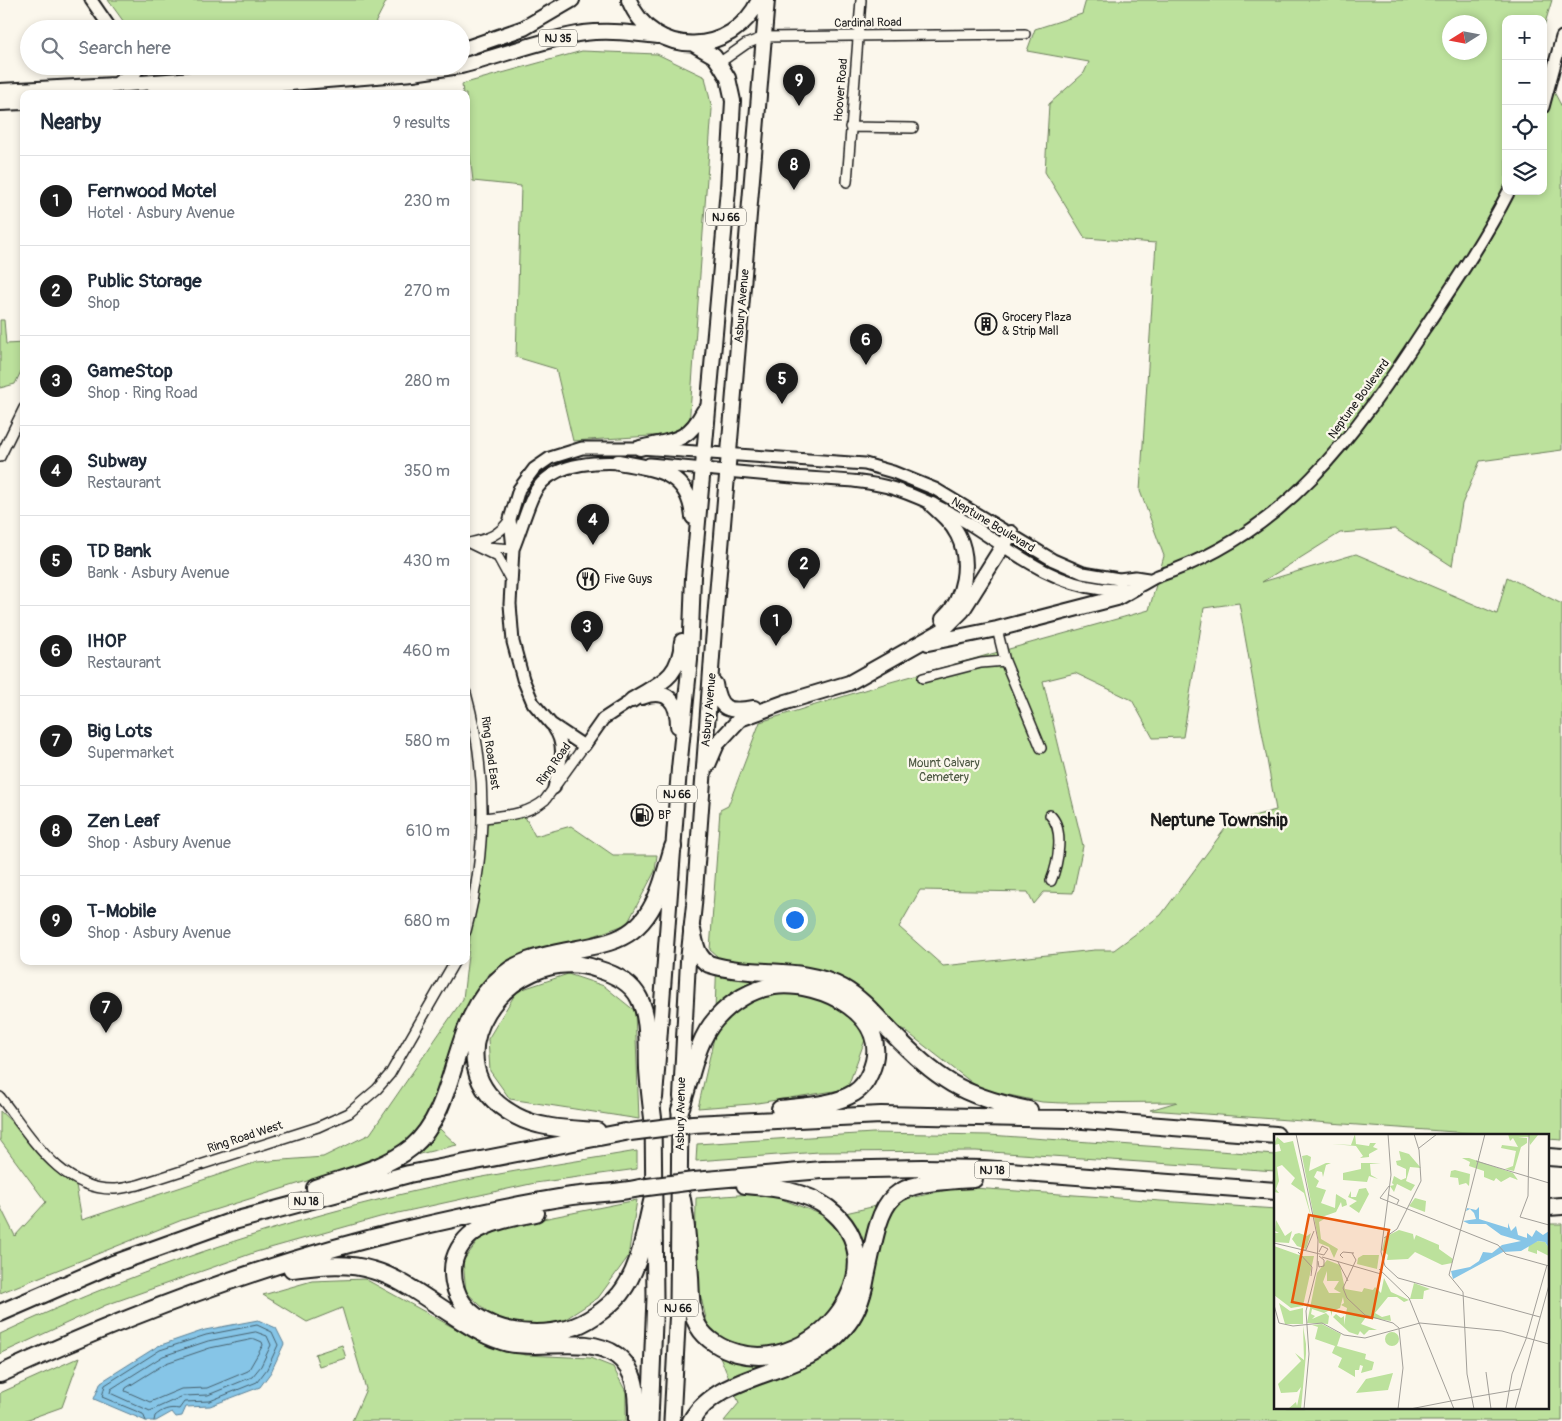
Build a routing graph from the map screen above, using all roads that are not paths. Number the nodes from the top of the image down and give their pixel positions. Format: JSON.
{"nodes":[{"id":1,"x":90,"y":0,"type":"edge"},
{"id":2,"x":572,"y":0,"type":"edge"},
{"id":3,"x":629,"y":0,"type":"edge"},
{"id":4,"x":759,"y":0,"type":"edge"},
{"id":5,"x":767,"y":0,"type":"edge"},
{"id":6,"x":861,"y":0,"type":"edge"},
{"id":7,"x":104,"y":20,"type":"edge"},
{"id":8,"x":1025,"y":34,"type":"dead end"},
{"id":9,"x":658,"y":36,"type":"junction"},
{"id":10,"x":858,"y":36,"type":"junction"},
{"id":11,"x":764,"y":37,"type":"junction"},
{"id":12,"x":1562,"y":37,"type":"edge"},
{"id":13,"x":695,"y":45,"type":"junction"},
{"id":14,"x":470,"y":47,"type":"edge"},
{"id":15,"x":470,"y":63,"type":"edge"},
{"id":16,"x":719,"y":63,"type":"junction"},
{"id":17,"x":132,"y":75,"type":"edge"},
{"id":18,"x":217,"y":75,"type":"edge"},
{"id":19,"x":249,"y":75,"type":"edge"},
{"id":20,"x":397,"y":75,"type":"edge"},
{"id":21,"x":224,"y":77,"type":"junction"},
{"id":22,"x":115,"y":86,"type":"junction"},
{"id":23,"x":38,"y":90,"type":"edge"},
{"id":24,"x":154,"y":90,"type":"edge"},
{"id":25,"x":20,"y":91,"type":"edge"},
{"id":26,"x":0,"y":92,"type":"edge"},
{"id":27,"x":20,"y":102,"type":"edge"},
{"id":28,"x":0,"y":103,"type":"edge"},
{"id":29,"x":1544,"y":105,"type":"edge"},
{"id":30,"x":850,"y":127,"type":"junction"},
{"id":31,"x":914,"y":128,"type":"dead end"},
{"id":32,"x":847,"y":182,"type":"dead end"},
{"id":33,"x":1507,"y":195,"type":"edge"},
{"id":34,"x":708,"y":404,"type":"junction"},
{"id":35,"x":20,"y":416,"type":"edge"},
{"id":36,"x":640,"y":448,"type":"junction"},
{"id":37,"x":703,"y":452,"type":"junction"},
{"id":38,"x":730,"y":454,"type":"junction"},
{"id":39,"x":0,"y":457,"type":"edge"},
{"id":40,"x":618,"y":462,"type":"junction"},
{"id":41,"x":702,"y":469,"type":"junction"},
{"id":42,"x":729,"y":472,"type":"junction"},
{"id":43,"x":920,"y":482,"type":"junction"},
{"id":44,"x":882,"y":487,"type":"junction"},
{"id":45,"x":932,"y":505,"type":"junction"},
{"id":46,"x":510,"y":519,"type":"junction"},
{"id":47,"x":1011,"y":533,"type":"junction"},
{"id":48,"x":696,"y":538,"type":"junction"},
{"id":49,"x":470,"y":542,"type":"edge"},
{"id":50,"x":470,"y":543,"type":"edge"},
{"id":51,"x":470,"y":544,"type":"edge"},
{"id":52,"x":1003,"y":547,"type":"junction"},
{"id":53,"x":513,"y":549,"type":"junction"},
{"id":54,"x":510,"y":579,"type":"junction"},
{"id":55,"x":1148,"y":579,"type":"junction"},
{"id":56,"x":1136,"y":588,"type":"junction"},
{"id":57,"x":692,"y":597,"type":"junction"},
{"id":58,"x":996,"y":629,"type":"junction"},
{"id":59,"x":913,"y":646,"type":"junction"},
{"id":60,"x":1005,"y":661,"type":"junction"},
{"id":61,"x":712,"y":664,"type":"junction"},
{"id":62,"x":923,"y":678,"type":"dead end"},
{"id":63,"x":632,"y":700,"type":"junction"},
{"id":64,"x":786,"y":702,"type":"junction"},
{"id":65,"x":470,"y":710,"type":"edge"},
{"id":66,"x":551,"y":724,"type":"junction"},
{"id":67,"x":584,"y":746,"type":"junction"},
{"id":68,"x":1041,"y":748,"type":"dead end"},
{"id":69,"x":679,"y":769,"type":"junction"},
{"id":70,"x":705,"y":770,"type":"junction"},
{"id":71,"x":554,"y":788,"type":"junction"},
{"id":72,"x":1050,"y":815,"type":"dead end"},
{"id":73,"x":484,"y":818,"type":"junction"},
{"id":74,"x":673,"y":847,"type":"junction"},
{"id":75,"x":1051,"y":881,"type":"dead end"},
{"id":76,"x":470,"y":913,"type":"edge"},
{"id":77,"x":692,"y":930,"type":"junction"},
{"id":78,"x":453,"y":965,"type":"edge"},
{"id":79,"x":0,"y":1098,"type":"edge"},
{"id":80,"x":680,"y":1110,"type":"junction"},
{"id":81,"x":653,"y":1118,"type":"junction"},
{"id":82,"x":1070,"y":1119,"type":"junction"},
{"id":83,"x":701,"y":1124,"type":"junction"},
{"id":84,"x":627,"y":1132,"type":"junction"},
{"id":85,"x":1274,"y":1135,"type":"edge"},
{"id":86,"x":1063,"y":1176,"type":"junction"},
{"id":87,"x":701,"y":1181,"type":"junction"},
{"id":88,"x":1274,"y":1191,"type":"edge"},
{"id":89,"x":640,"y":1192,"type":"junction"},
{"id":90,"x":681,"y":1195,"type":"junction"},
{"id":91,"x":230,"y":1222,"type":"junction"},
{"id":92,"x":263,"y":1272,"type":"junction"},
{"id":93,"x":0,"y":1313,"type":"edge"},
{"id":94,"x":0,"y":1374,"type":"edge"},
{"id":95,"x":637,"y":1421,"type":"edge"},
{"id":96,"x":650,"y":1421,"type":"edge"},
{"id":97,"x":672,"y":1421,"type":"edge"},
{"id":98,"x":691,"y":1421,"type":"edge"}],
"edges":[{"from":1,"to":7,"type":"street"},
{"from":2,"to":14,"type":"main road","number":"NJ 35"},
{"from":3,"to":9,"type":"main road"},
{"from":4,"to":13,"type":"main road","number":"NJ 35"},
{"from":5,"to":11,"type":"main road","name":"Asbury Avenue","number":"NJ 66"},
{"from":6,"to":10,"type":"street","name":"Hoover Road"},
{"from":8,"to":10,"type":"street","name":"Cardinal Road"},
{"from":9,"to":13,"type":"main road","number":"NJ 35"},
{"from":9,"to":15,"type":"main road","number":"NJ 35"},
{"from":10,"to":11,"type":"street","name":"Cardinal Road"},
{"from":10,"to":30,"type":"street","name":"Hoover Road"},
{"from":11,"to":16,"type":"street","name":"Cardinal Road"},
{"from":11,"to":38,"type":"main road","name":"Asbury Avenue","number":"NJ 66"},
{"from":12,"to":29,"type":"street"},
{"from":13,"to":16,"type":"main road","name":"Asbury Avenue","number":"NJ 66"},
{"from":16,"to":34,"type":"main road","name":"Asbury Avenue","number":"NJ 66"},
{"from":17,"to":22,"type":"main road"},
{"from":18,"to":21,"type":"street"},
{"from":19,"to":21,"type":"main road","number":"NJ 35"},
{"from":20,"to":24,"type":"main road","number":"NJ 35"},
{"from":21,"to":24,"type":"main road","number":"NJ 35"},
{"from":22,"to":23,"type":"main road","number":"NJ 35"},
{"from":22,"to":24,"type":"main road","number":"NJ 35"},
{"from":25,"to":26,"type":"main road","number":"NJ 35"},
{"from":27,"to":28,"type":"main road"},
{"from":30,"to":31,"type":"street"},
{"from":30,"to":32,"type":"street","name":"Hoover Road"},
{"from":33,"to":55,"type":"street","name":"Neptune Boulevard"},
{"from":34,"to":36,"type":"main road"},
{"from":34,"to":37,"type":"main road","name":"Asbury Avenue","number":"NJ 66"},
{"from":35,"to":39,"type":"street"},
{"from":36,"to":37,"type":"street","name":"Neptune Boulevard"},
{"from":36,"to":46,"type":"street","name":"Neptune Boulevard"},
{"from":37,"to":38,"type":"street","name":"Neptune Boulevard"},
{"from":37,"to":41,"type":"main road","name":"Asbury Avenue","number":"NJ 66"},
{"from":38,"to":42,"type":"main road","name":"Asbury Avenue","number":"NJ 66"},
{"from":38,"to":43,"type":"street","name":"Neptune Boulevard"},
{"from":40,"to":41,"type":"street","name":"Neptune Boulevard"},
{"from":40,"to":48,"type":"main road"},
{"from":40,"to":53,"type":"street","name":"Neptune Boulevard"},
{"from":41,"to":42,"type":"street","name":"Neptune Boulevard"},
{"from":41,"to":48,"type":"main road","name":"Asbury Avenue","number":"NJ 66"},
{"from":42,"to":44,"type":"street","name":"Neptune Boulevard"},
{"from":42,"to":61,"type":"main road","name":"Asbury Avenue","number":"NJ 66"},
{"from":43,"to":44,"type":"street"},
{"from":43,"to":47,"type":"street","name":"Neptune Boulevard"},
{"from":44,"to":45,"type":"street","name":"Neptune Boulevard"},
{"from":45,"to":52,"type":"street","name":"Neptune Boulevard"},
{"from":45,"to":59,"type":"main road"},
{"from":46,"to":49,"type":"street"},
{"from":46,"to":53,"type":"street"},
{"from":47,"to":52,"type":"main road"},
{"from":47,"to":55,"type":"street","name":"Neptune Boulevard"},
{"from":48,"to":57,"type":"main road","name":"Asbury Avenue","number":"NJ 66"},
{"from":50,"to":53,"type":"street"},
{"from":51,"to":54,"type":"street"},
{"from":52,"to":56,"type":"street","name":"Neptune Boulevard"},
{"from":52,"to":59,"type":"main road"},
{"from":53,"to":54,"type":"street"},
{"from":54,"to":66,"type":"street"},
{"from":55,"to":56,"type":"street","name":"Neptune Boulevard"},
{"from":56,"to":58,"type":"main road"},
{"from":57,"to":63,"type":"main road"},
{"from":57,"to":69,"type":"main road","name":"Asbury Avenue","number":"NJ 66"},
{"from":58,"to":59,"type":"main road"},
{"from":58,"to":60,"type":"street"},
{"from":59,"to":64,"type":"main road"},
{"from":60,"to":62,"type":"street"},
{"from":60,"to":68,"type":"street"},
{"from":61,"to":64,"type":"main road"},
{"from":61,"to":70,"type":"main road","name":"Asbury Avenue","number":"NJ 66"},
{"from":63,"to":67,"type":"street","name":"Ring Road"},
{"from":63,"to":69,"type":"main road"},
{"from":64,"to":70,"type":"main road"},
{"from":65,"to":73,"type":"street","name":"Ring Road East"},
{"from":66,"to":67,"type":"street"},
{"from":66,"to":71,"type":"street"},
{"from":67,"to":71,"type":"street","name":"Ring Road"},
{"from":69,"to":74,"type":"main road","name":"Asbury Avenue","number":"NJ 66"},
{"from":70,"to":77,"type":"main road","name":"Asbury Avenue","number":"NJ 66"},
{"from":71,"to":73,"type":"street","name":"Ring Road"},
{"from":72,"to":75,"type":"street"},
{"from":73,"to":76,"type":"street"},
{"from":74,"to":81,"type":"main road","name":"Asbury Avenue","number":"NJ 66"},
{"from":74,"to":91,"type":"highway"},
{"from":77,"to":80,"type":"main road","name":"Asbury Avenue","number":"NJ 66"},
{"from":77,"to":82,"type":"highway"},
{"from":78,"to":79,"type":"street","name":"Ring Road West"},
{"from":80,"to":83,"type":"highway"},
{"from":80,"to":90,"type":"highway","name":"Asbury Avenue","number":"NJ 66"},
{"from":81,"to":84,"type":"highway"},
{"from":81,"to":89,"type":"highway","name":"Asbury Avenue","number":"NJ 66"},
{"from":82,"to":83,"type":"highway","number":"NJ 18"},
{"from":82,"to":85,"type":"highway","number":"NJ 18"},
{"from":83,"to":84,"type":"highway","number":"NJ 18","bridge":true},
{"from":84,"to":91,"type":"highway","number":"NJ 18"},
{"from":86,"to":87,"type":"highway","number":"NJ 18"},
{"from":86,"to":88,"type":"highway","number":"NJ 18"},
{"from":86,"to":98,"type":"highway"},
{"from":87,"to":89,"type":"highway","number":"NJ 18","bridge":true},
{"from":87,"to":90,"type":"highway"},
{"from":89,"to":89,"type":"highway"},
{"from":89,"to":92,"type":"highway","number":"NJ 18"},
{"from":89,"to":96,"type":"highway","name":"Asbury Avenue","number":"NJ 66"},
{"from":90,"to":97,"type":"highway","name":"Asbury Avenue","number":"NJ 66"},
{"from":91,"to":93,"type":"highway","number":"NJ 18"},
{"from":92,"to":94,"type":"highway","number":"NJ 18"},
{"from":92,"to":95,"type":"highway"}]}
